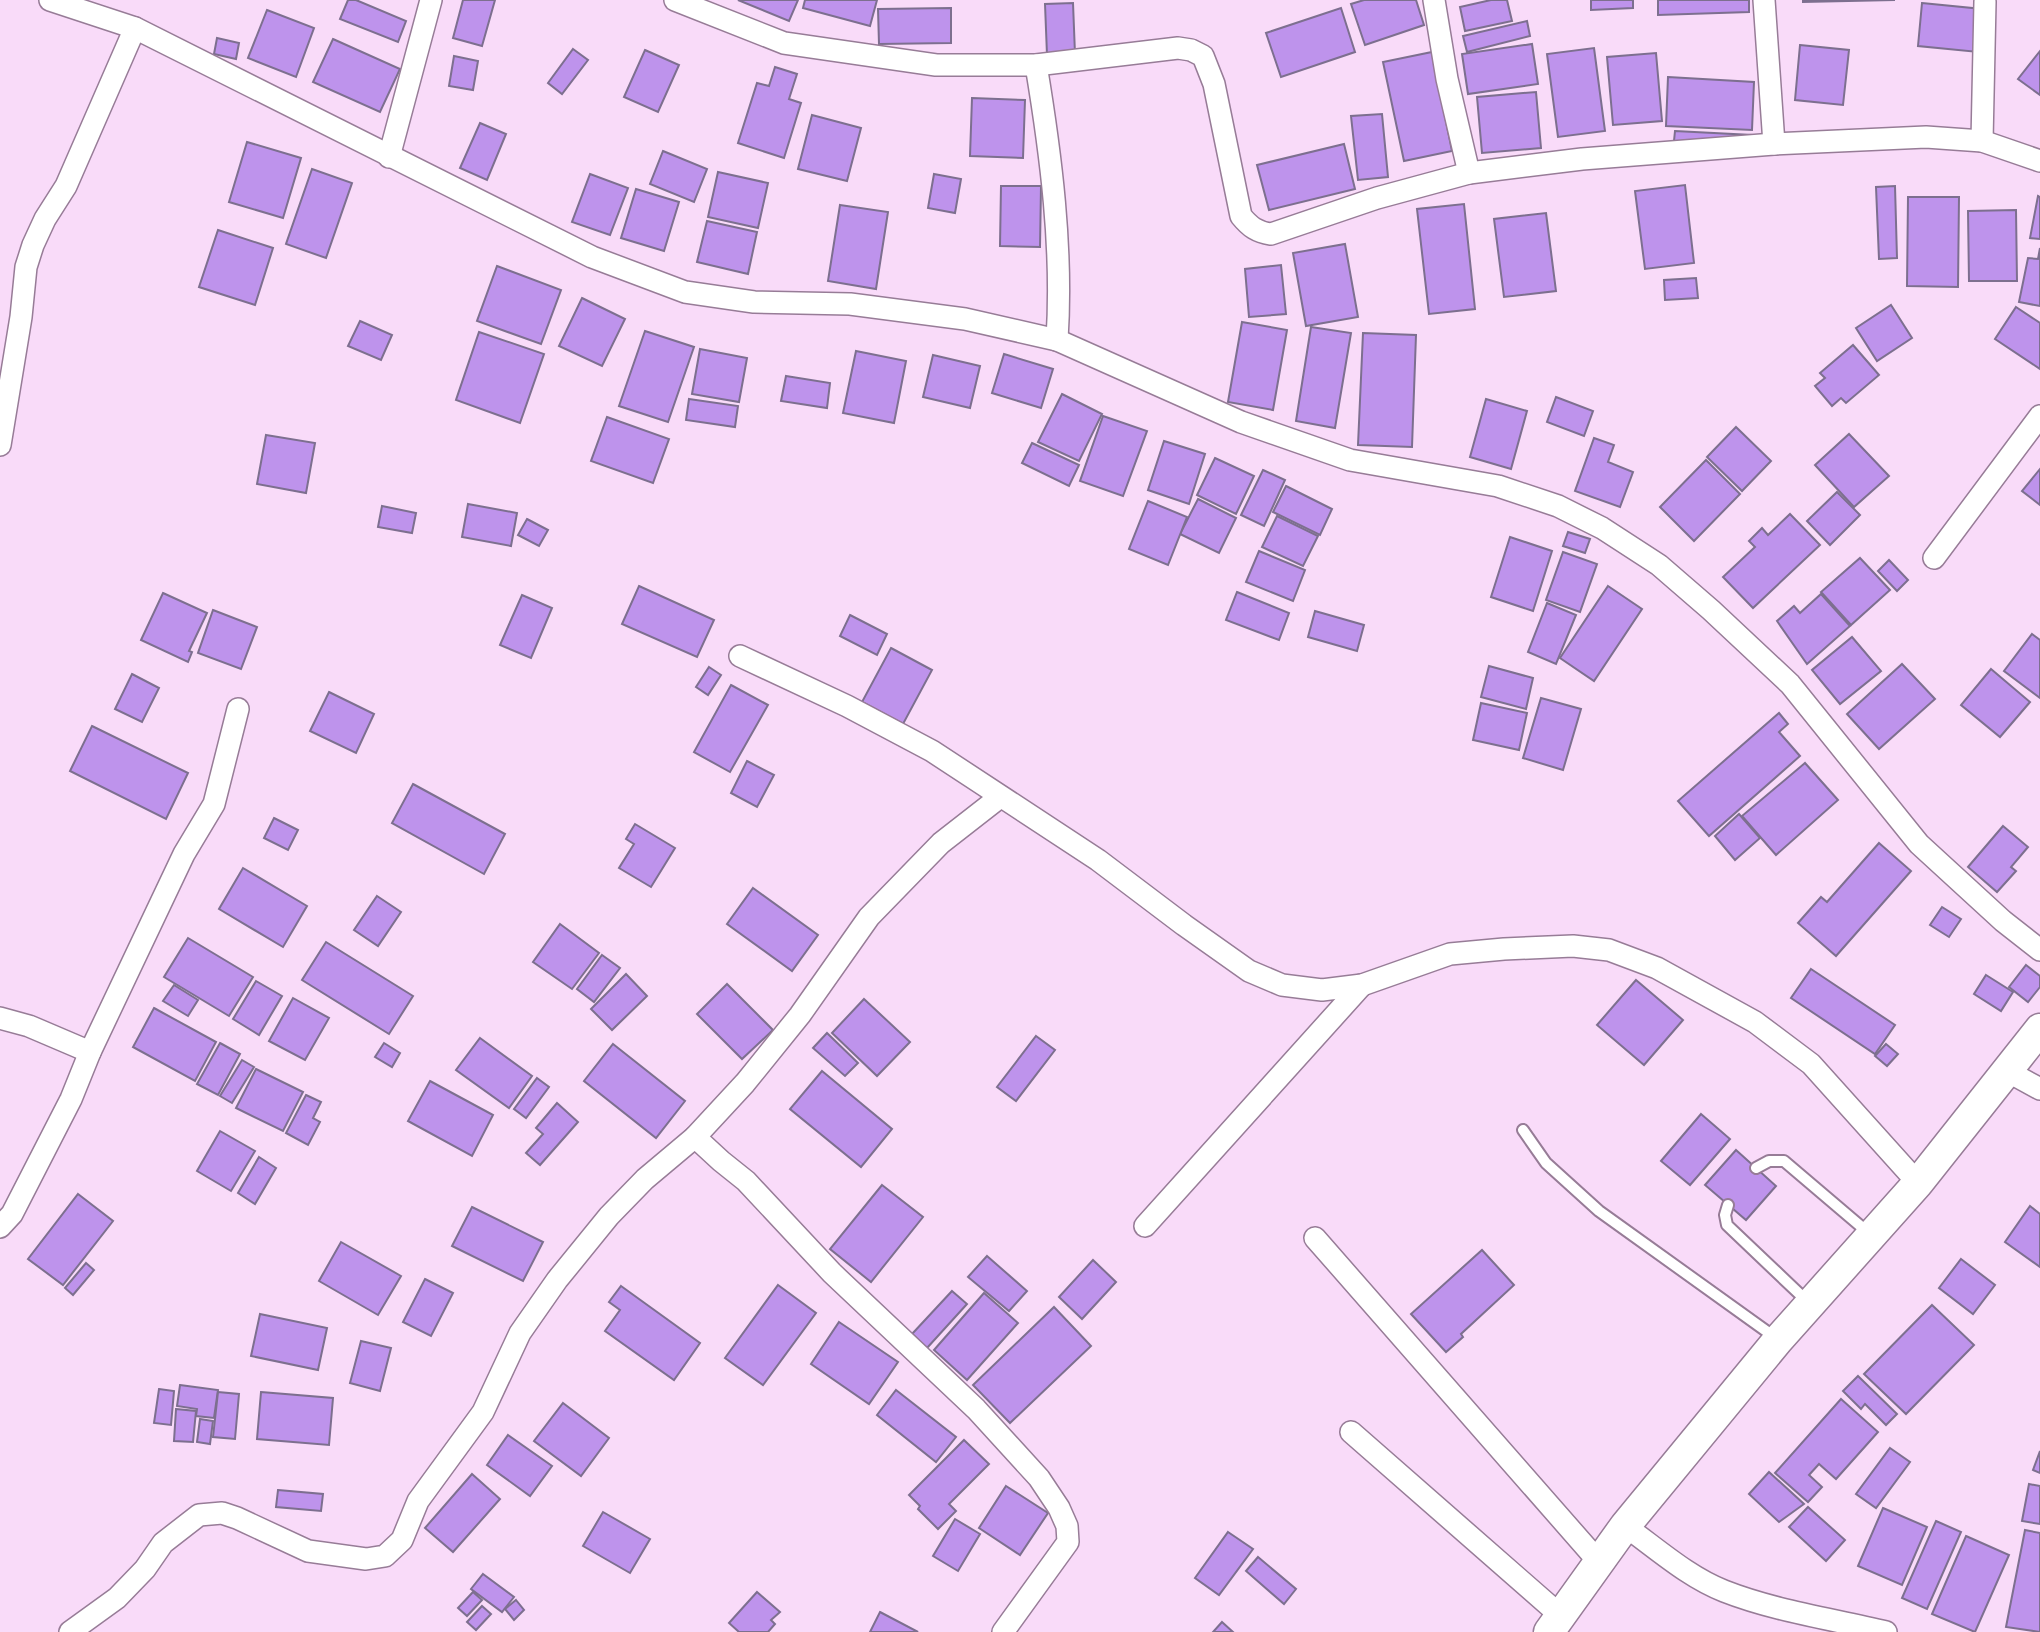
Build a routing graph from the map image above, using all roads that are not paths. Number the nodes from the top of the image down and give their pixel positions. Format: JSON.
{"nodes":[{"id":1,"x":50,"y":0,"type":"edge"},
{"id":2,"x":431,"y":0,"type":"edge"},
{"id":3,"x":675,"y":0,"type":"edge"},
{"id":4,"x":1434,"y":0,"type":"edge"},
{"id":5,"x":1764,"y":0,"type":"edge"},
{"id":6,"x":1985,"y":2,"type":"edge"},
{"id":7,"x":135,"y":28,"type":"junction"},
{"id":8,"x":1036,"y":65,"type":"junction"},
{"id":9,"x":1982,"y":141,"type":"junction"},
{"id":10,"x":1774,"y":144,"type":"junction"},
{"id":11,"x":389,"y":157,"type":"junction"},
{"id":12,"x":2040,"y":161,"type":"edge"},
{"id":13,"x":1469,"y":173,"type":"junction"},
{"id":14,"x":1057,"y":340,"type":"junction"},
{"id":15,"x":2040,"y":416,"type":"edge"},
{"id":16,"x":0,"y":445,"type":"edge"},
{"id":17,"x":1934,"y":558,"type":"dead end"},
{"id":18,"x":740,"y":656,"type":"dead end"},
{"id":19,"x":238,"y":709,"type":"dead end"},
{"id":20,"x":1000,"y":797,"type":"junction"},
{"id":21,"x":2040,"y":950,"type":"edge"},
{"id":22,"x":1362,"y":985,"type":"junction"},
{"id":23,"x":0,"y":1018,"type":"edge"},
{"id":24,"x":2040,"y":1029,"type":"edge"},
{"id":25,"x":90,"y":1052,"type":"junction"},
{"id":26,"x":2007,"y":1071,"type":"junction"},
{"id":27,"x":2040,"y":1089,"type":"edge"},
{"id":28,"x":1523,"y":1130,"type":"dead end"},
{"id":29,"x":695,"y":1137,"type":"junction"},
{"id":30,"x":1756,"y":1168,"type":"dead end"},
{"id":31,"x":1918,"y":1183,"type":"junction"},
{"id":32,"x":1728,"y":1205,"type":"dead end"},
{"id":33,"x":1145,"y":1226,"type":"dead end"},
{"id":34,"x":0,"y":1227,"type":"edge"},
{"id":35,"x":1871,"y":1235,"type":"junction"},
{"id":36,"x":1314,"y":1238,"type":"dead end"},
{"id":37,"x":1810,"y":1303,"type":"junction"},
{"id":38,"x":1778,"y":1340,"type":"junction"},
{"id":39,"x":1352,"y":1432,"type":"dead end"},
{"id":40,"x":1625,"y":1526,"type":"junction"},
{"id":41,"x":1599,"y":1562,"type":"junction"},
{"id":42,"x":1555,"y":1624,"type":"edge"},
{"id":43,"x":70,"y":1632,"type":"edge"},
{"id":44,"x":1003,"y":1632,"type":"edge"},
{"id":45,"x":1886,"y":1632,"type":"edge"}],
"edges":[{"from":1,"to":7,"type":"street"},
{"from":2,"to":11,"type":"street"},
{"from":3,"to":8,"type":"street"},
{"from":4,"to":13,"type":"street"},
{"from":5,"to":10,"type":"street"},
{"from":6,"to":9,"type":"street"},
{"from":7,"to":11,"type":"street"},
{"from":7,"to":16,"type":"street"},
{"from":8,"to":13,"type":"street"},
{"from":8,"to":14,"type":"street"},
{"from":9,"to":10,"type":"street"},
{"from":9,"to":12,"type":"street"},
{"from":10,"to":13,"type":"street"},
{"from":11,"to":14,"type":"street"},
{"from":14,"to":21,"type":"street"},
{"from":15,"to":17,"type":"street"},
{"from":18,"to":20,"type":"street"},
{"from":19,"to":25,"type":"street"},
{"from":20,"to":22,"type":"street"},
{"from":20,"to":29,"type":"street"},
{"from":22,"to":31,"type":"street"},
{"from":22,"to":33,"type":"street"},
{"from":23,"to":25,"type":"street"},
{"from":24,"to":26,"type":"main road"},
{"from":25,"to":34,"type":"street"},
{"from":26,"to":27,"type":"street"},
{"from":26,"to":31,"type":"main road"},
{"from":28,"to":38,"type":"lane"},
{"from":29,"to":43,"type":"street"},
{"from":29,"to":44,"type":"street"},
{"from":30,"to":35,"type":"lane"},
{"from":31,"to":35,"type":"main road"},
{"from":32,"to":37,"type":"lane"},
{"from":35,"to":37,"type":"main road"},
{"from":36,"to":41,"type":"street"},
{"from":37,"to":38,"type":"main road"},
{"from":38,"to":40,"type":"main road"},
{"from":39,"to":42,"type":"street"},
{"from":40,"to":41,"type":"main road"},
{"from":40,"to":45,"type":"street"},
{"from":41,"to":42,"type":"main road"}]}
